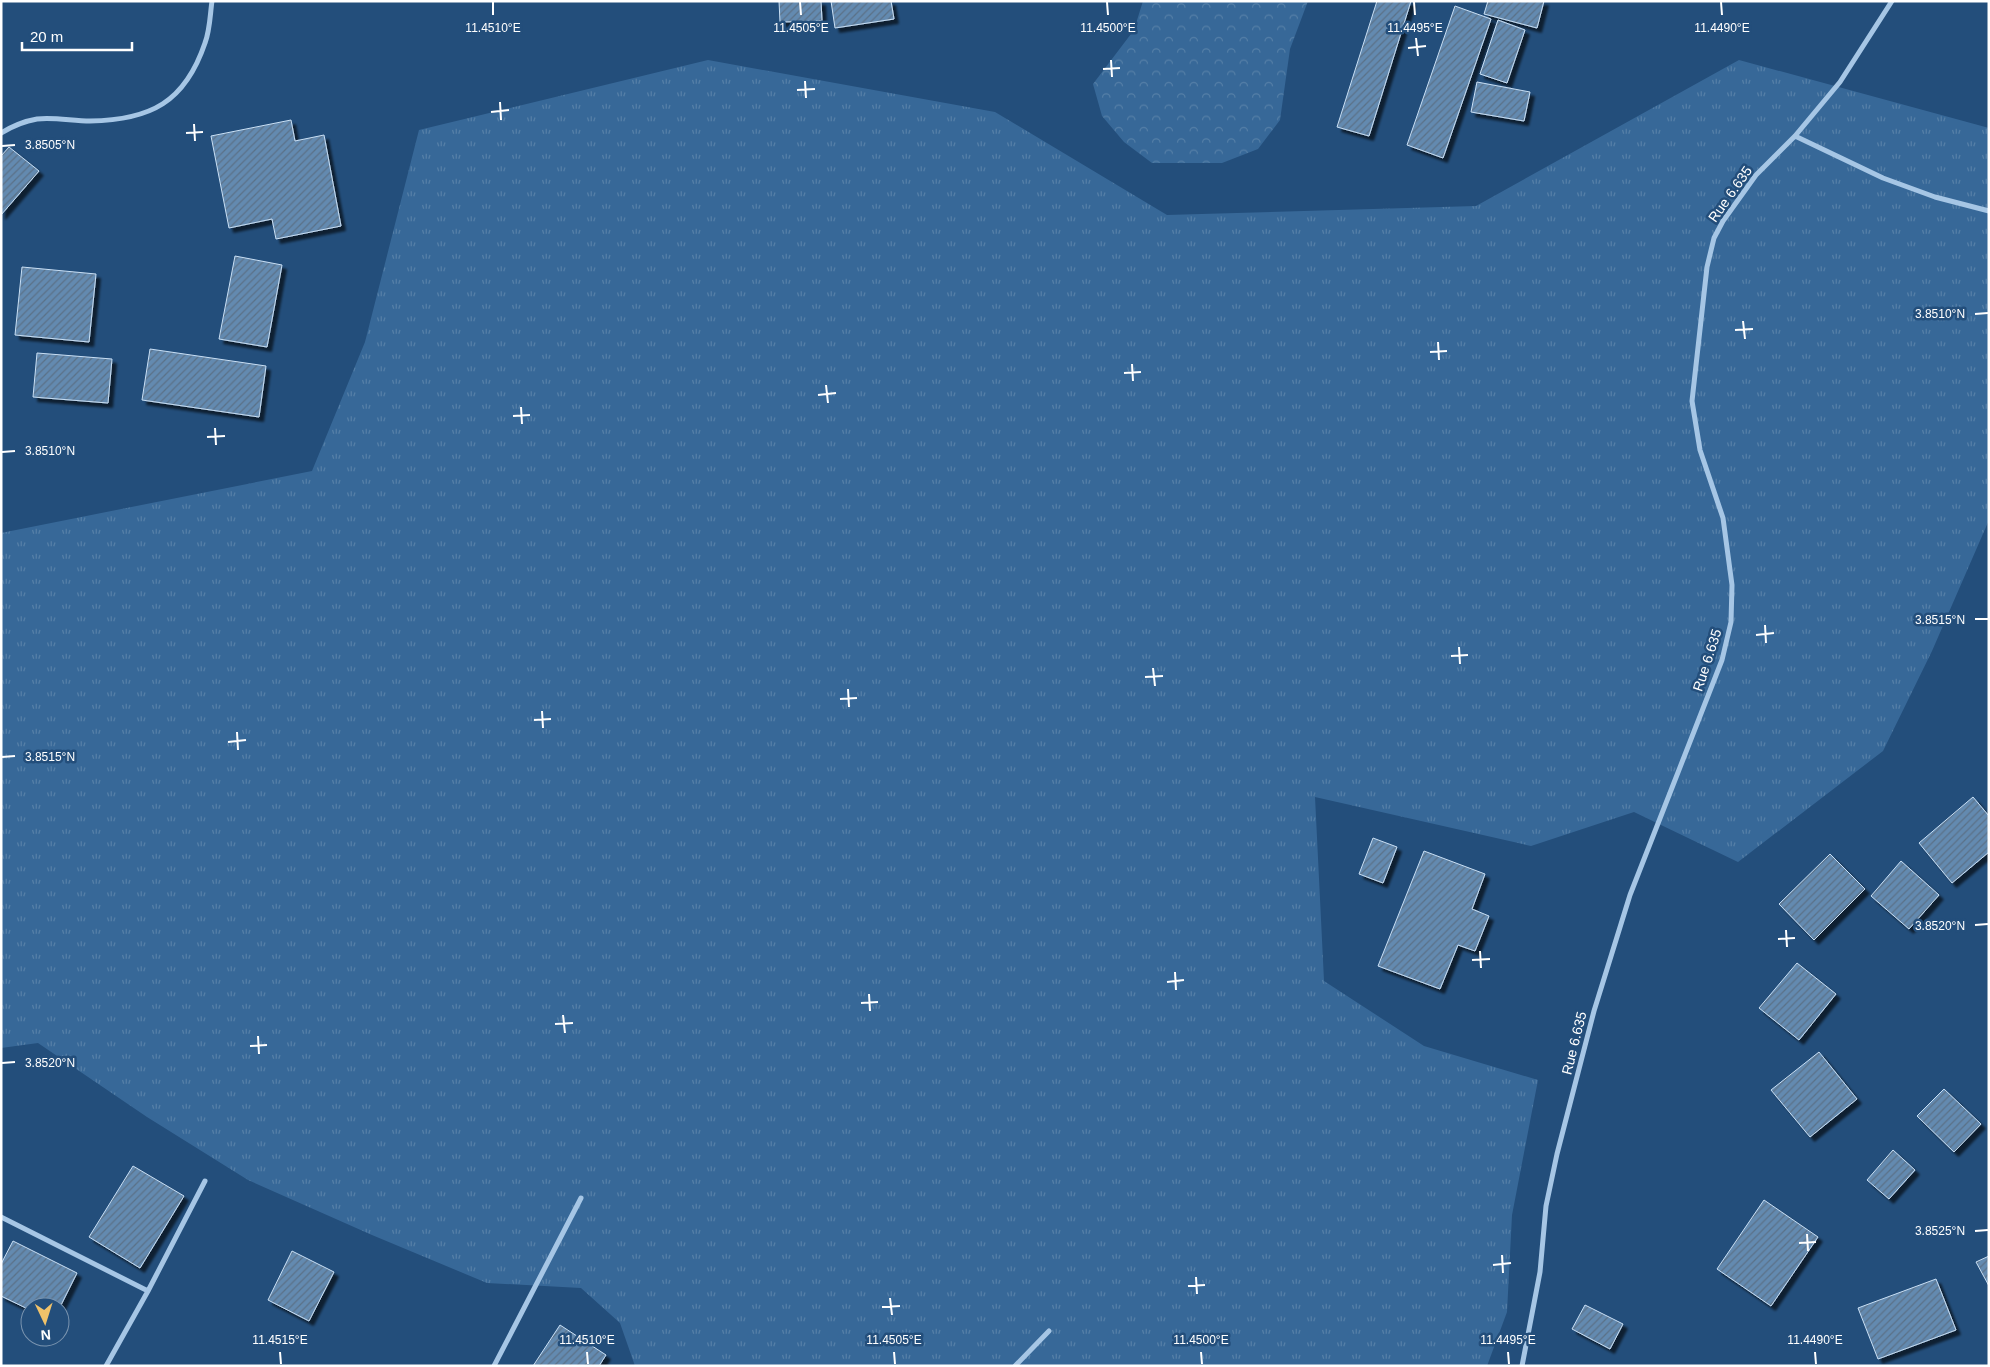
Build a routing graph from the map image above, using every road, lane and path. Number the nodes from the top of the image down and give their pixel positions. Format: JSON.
{"nodes":[{"id":1,"x":212,"y":1,"type":"edge"},
{"id":2,"x":1892,"y":1,"type":"edge"},
{"id":3,"x":1,"y":133,"type":"edge"},
{"id":4,"x":1795,"y":136,"type":"junction"},
{"id":5,"x":1989,"y":211,"type":"edge"},
{"id":6,"x":205,"y":1181,"type":"dead end"},
{"id":7,"x":580,"y":1198,"type":"dead end"},
{"id":8,"x":1,"y":1217,"type":"edge"},
{"id":9,"x":148,"y":1291,"type":"junction"},
{"id":10,"x":1049,"y":1331,"type":"dead end"},
{"id":11,"x":106,"y":1366,"type":"edge"},
{"id":12,"x":494,"y":1366,"type":"edge"},
{"id":13,"x":1015,"y":1366,"type":"edge"},
{"id":14,"x":1522,"y":1366,"type":"edge"}],
"edges":[{"from":1,"to":3,"type":"street"},
{"from":2,"to":4,"type":"street","name":"Rue 6.635"},
{"from":4,"to":5,"type":"street"},
{"from":4,"to":14,"type":"street","name":"Rue 6.635"},
{"from":6,"to":9,"type":"street"},
{"from":7,"to":12,"type":"street"},
{"from":8,"to":9,"type":"street"},
{"from":9,"to":11,"type":"street"},
{"from":10,"to":13,"type":"street"}]}
